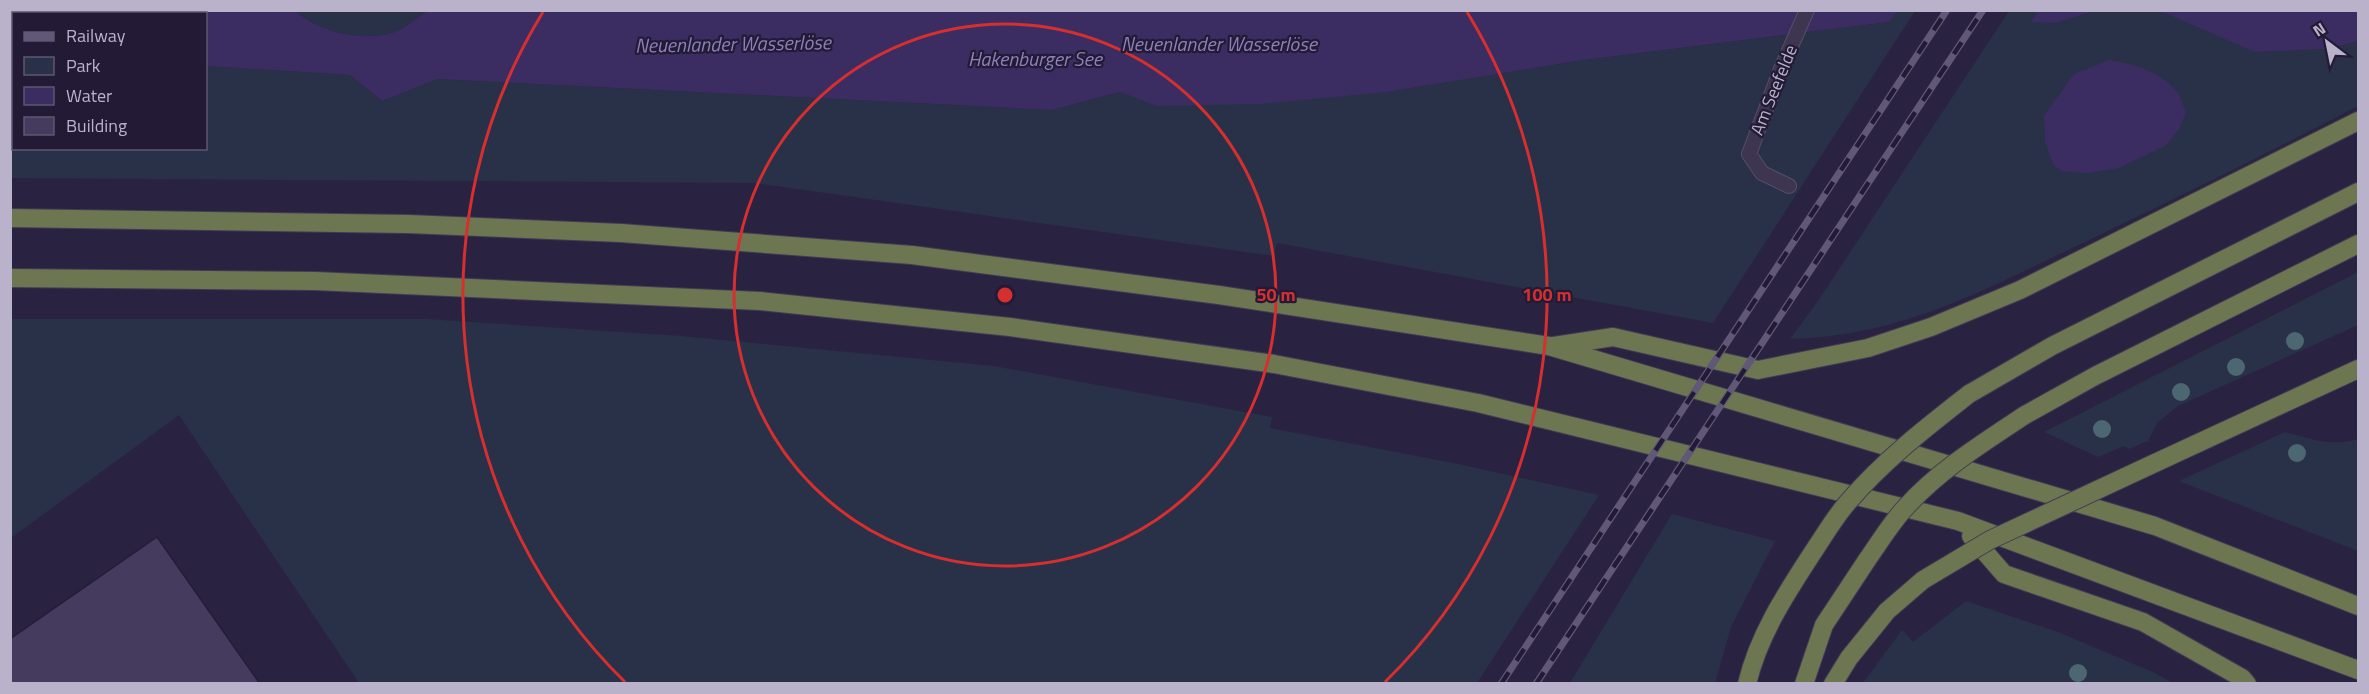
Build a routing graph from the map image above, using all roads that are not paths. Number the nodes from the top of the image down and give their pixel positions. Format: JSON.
{"nodes":[{"id":1,"x":1807,"y":10,"type":"edge"},
{"id":2,"x":2358,"y":121,"type":"edge"},
{"id":3,"x":1789,"y":186,"type":"dead end"},
{"id":4,"x":2358,"y":192,"type":"edge"},
{"id":5,"x":10,"y":218,"type":"edge"},
{"id":6,"x":2358,"y":244,"type":"edge"},
{"id":7,"x":10,"y":278,"type":"edge"},
{"id":8,"x":1549,"y":346,"type":"junction"},
{"id":9,"x":2358,"y":369,"type":"edge"},
{"id":10,"x":1958,"y":521,"type":"junction"},
{"id":11,"x":2358,"y":606,"type":"edge"},
{"id":12,"x":2358,"y":670,"type":"edge"},
{"id":13,"x":1746,"y":684,"type":"edge"},
{"id":14,"x":1804,"y":684,"type":"edge"},
{"id":15,"x":1833,"y":684,"type":"edge"},
{"id":16,"x":2247,"y":684,"type":"edge"}],
"edges":[{"from":1,"to":3,"type":"lane","name":"Am Seefelde"},
{"from":2,"to":8,"type":"highway"},
{"from":4,"to":13,"type":"highway","bridge":true},
{"from":5,"to":8,"type":"highway"},
{"from":6,"to":14,"type":"highway","bridge":true},
{"from":7,"to":10,"type":"highway"},
{"from":8,"to":11,"type":"highway"},
{"from":9,"to":15,"type":"highway","bridge":true},
{"from":10,"to":12,"type":"highway"},
{"from":10,"to":16,"type":"highway"}]}
